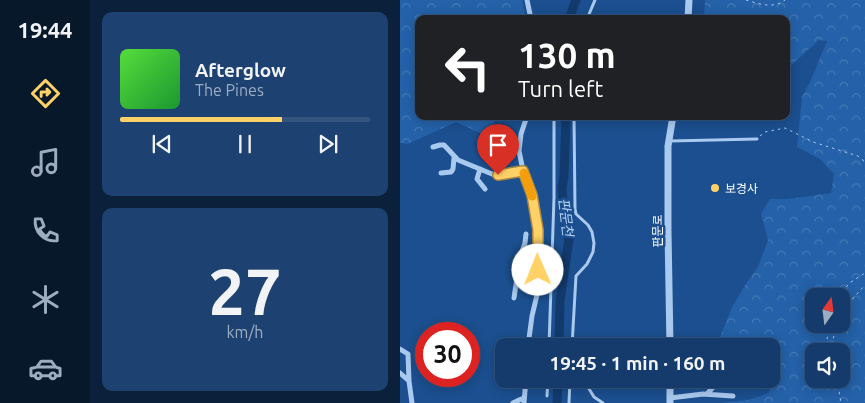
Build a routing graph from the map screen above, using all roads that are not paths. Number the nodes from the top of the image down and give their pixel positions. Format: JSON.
{"nodes":[{"id":1,"x":527,"y":0,"type":"edge"},
{"id":2,"x":595,"y":0,"type":"edge"},
{"id":3,"x":690,"y":0,"type":"edge"},
{"id":4,"x":530,"y":15,"type":"edge"},
{"id":5,"x":589,"y":15,"type":"edge"},
{"id":6,"x":688,"y":15,"type":"edge"},
{"id":7,"x":525,"y":120,"type":"edge"},
{"id":8,"x":554,"y":120,"type":"edge"},
{"id":9,"x":574,"y":120,"type":"edge"},
{"id":10,"x":672,"y":120,"type":"edge"},
{"id":11,"x":757,"y":139,"type":"road end"},
{"id":12,"x":669,"y":141,"type":"junction"},
{"id":13,"x":433,"y":147,"type":"dead end"},
{"id":14,"x":454,"y":158,"type":"junction"},
{"id":15,"x":480,"y":169,"type":"junction"},
{"id":16,"x":523,"y":171,"type":"junction"},
{"id":17,"x":441,"y":173,"type":"dead end"},
{"id":18,"x":485,"y":189,"type":"dead end"},
{"id":19,"x":526,"y":234,"type":"dead end"},
{"id":20,"x":519,"y":265,"type":"junction"},
{"id":21,"x":538,"y":270,"type":"junction"},
{"id":22,"x":514,"y":298,"type":"dead end"},
{"id":23,"x":529,"y":338,"type":"edge"},
{"id":24,"x":549,"y":338,"type":"edge"},
{"id":25,"x":572,"y":338,"type":"edge"},
{"id":26,"x":670,"y":338,"type":"edge"},
{"id":27,"x":400,"y":349,"type":"edge"},
{"id":28,"x":400,"y":373,"type":"edge"},
{"id":29,"x":409,"y":382,"type":"junction"},
{"id":30,"x":525,"y":388,"type":"edge"},
{"id":31,"x":547,"y":388,"type":"edge"},
{"id":32,"x":570,"y":388,"type":"edge"},
{"id":33,"x":589,"y":388,"type":"edge"},
{"id":34,"x":712,"y":388,"type":"edge"},
{"id":35,"x":707,"y":394,"type":"junction"},
{"id":36,"x":547,"y":396,"type":"dead end"},
{"id":37,"x":733,"y":396,"type":"dead end"},
{"id":38,"x":670,"y":400,"type":"edge"},
{"id":39,"x":524,"y":401,"type":"edge"},
{"id":40,"x":412,"y":403,"type":"edge"},
{"id":41,"x":513,"y":403,"type":"edge"},
{"id":42,"x":569,"y":403,"type":"edge"},
{"id":43,"x":603,"y":403,"type":"edge"}],
"edges":[{"from":1,"to":4,"type":"street"},
{"from":2,"to":5,"type":"lane"},
{"from":3,"to":6,"type":"street"},
{"from":7,"to":16,"type":"street"},
{"from":8,"to":24,"type":"lane"},
{"from":9,"to":25,"type":"lane"},
{"from":10,"to":12,"type":"street","name":"판문로"},
{"from":11,"to":12,"type":"lane"},
{"from":12,"to":26,"type":"street","name":"판문로"},
{"from":13,"to":14,"type":"street"},
{"from":14,"to":15,"type":"street"},
{"from":14,"to":17,"type":"street"},
{"from":15,"to":16,"type":"street"},
{"from":15,"to":18,"type":"street"},
{"from":16,"to":21,"type":"street"},
{"from":19,"to":20,"type":"street"},
{"from":20,"to":21,"type":"street"},
{"from":20,"to":22,"type":"street"},
{"from":21,"to":23,"type":"street"},
{"from":27,"to":29,"type":"street"},
{"from":28,"to":29,"type":"street"},
{"from":29,"to":40,"type":"street"},
{"from":30,"to":39,"type":"street"},
{"from":31,"to":36,"type":"lane"},
{"from":32,"to":42,"type":"lane"},
{"from":33,"to":43,"type":"lane"},
{"from":34,"to":35,"type":"street"},
{"from":35,"to":37,"type":"street"},
{"from":35,"to":38,"type":"street"},
{"from":39,"to":41,"type":"street"}]}
